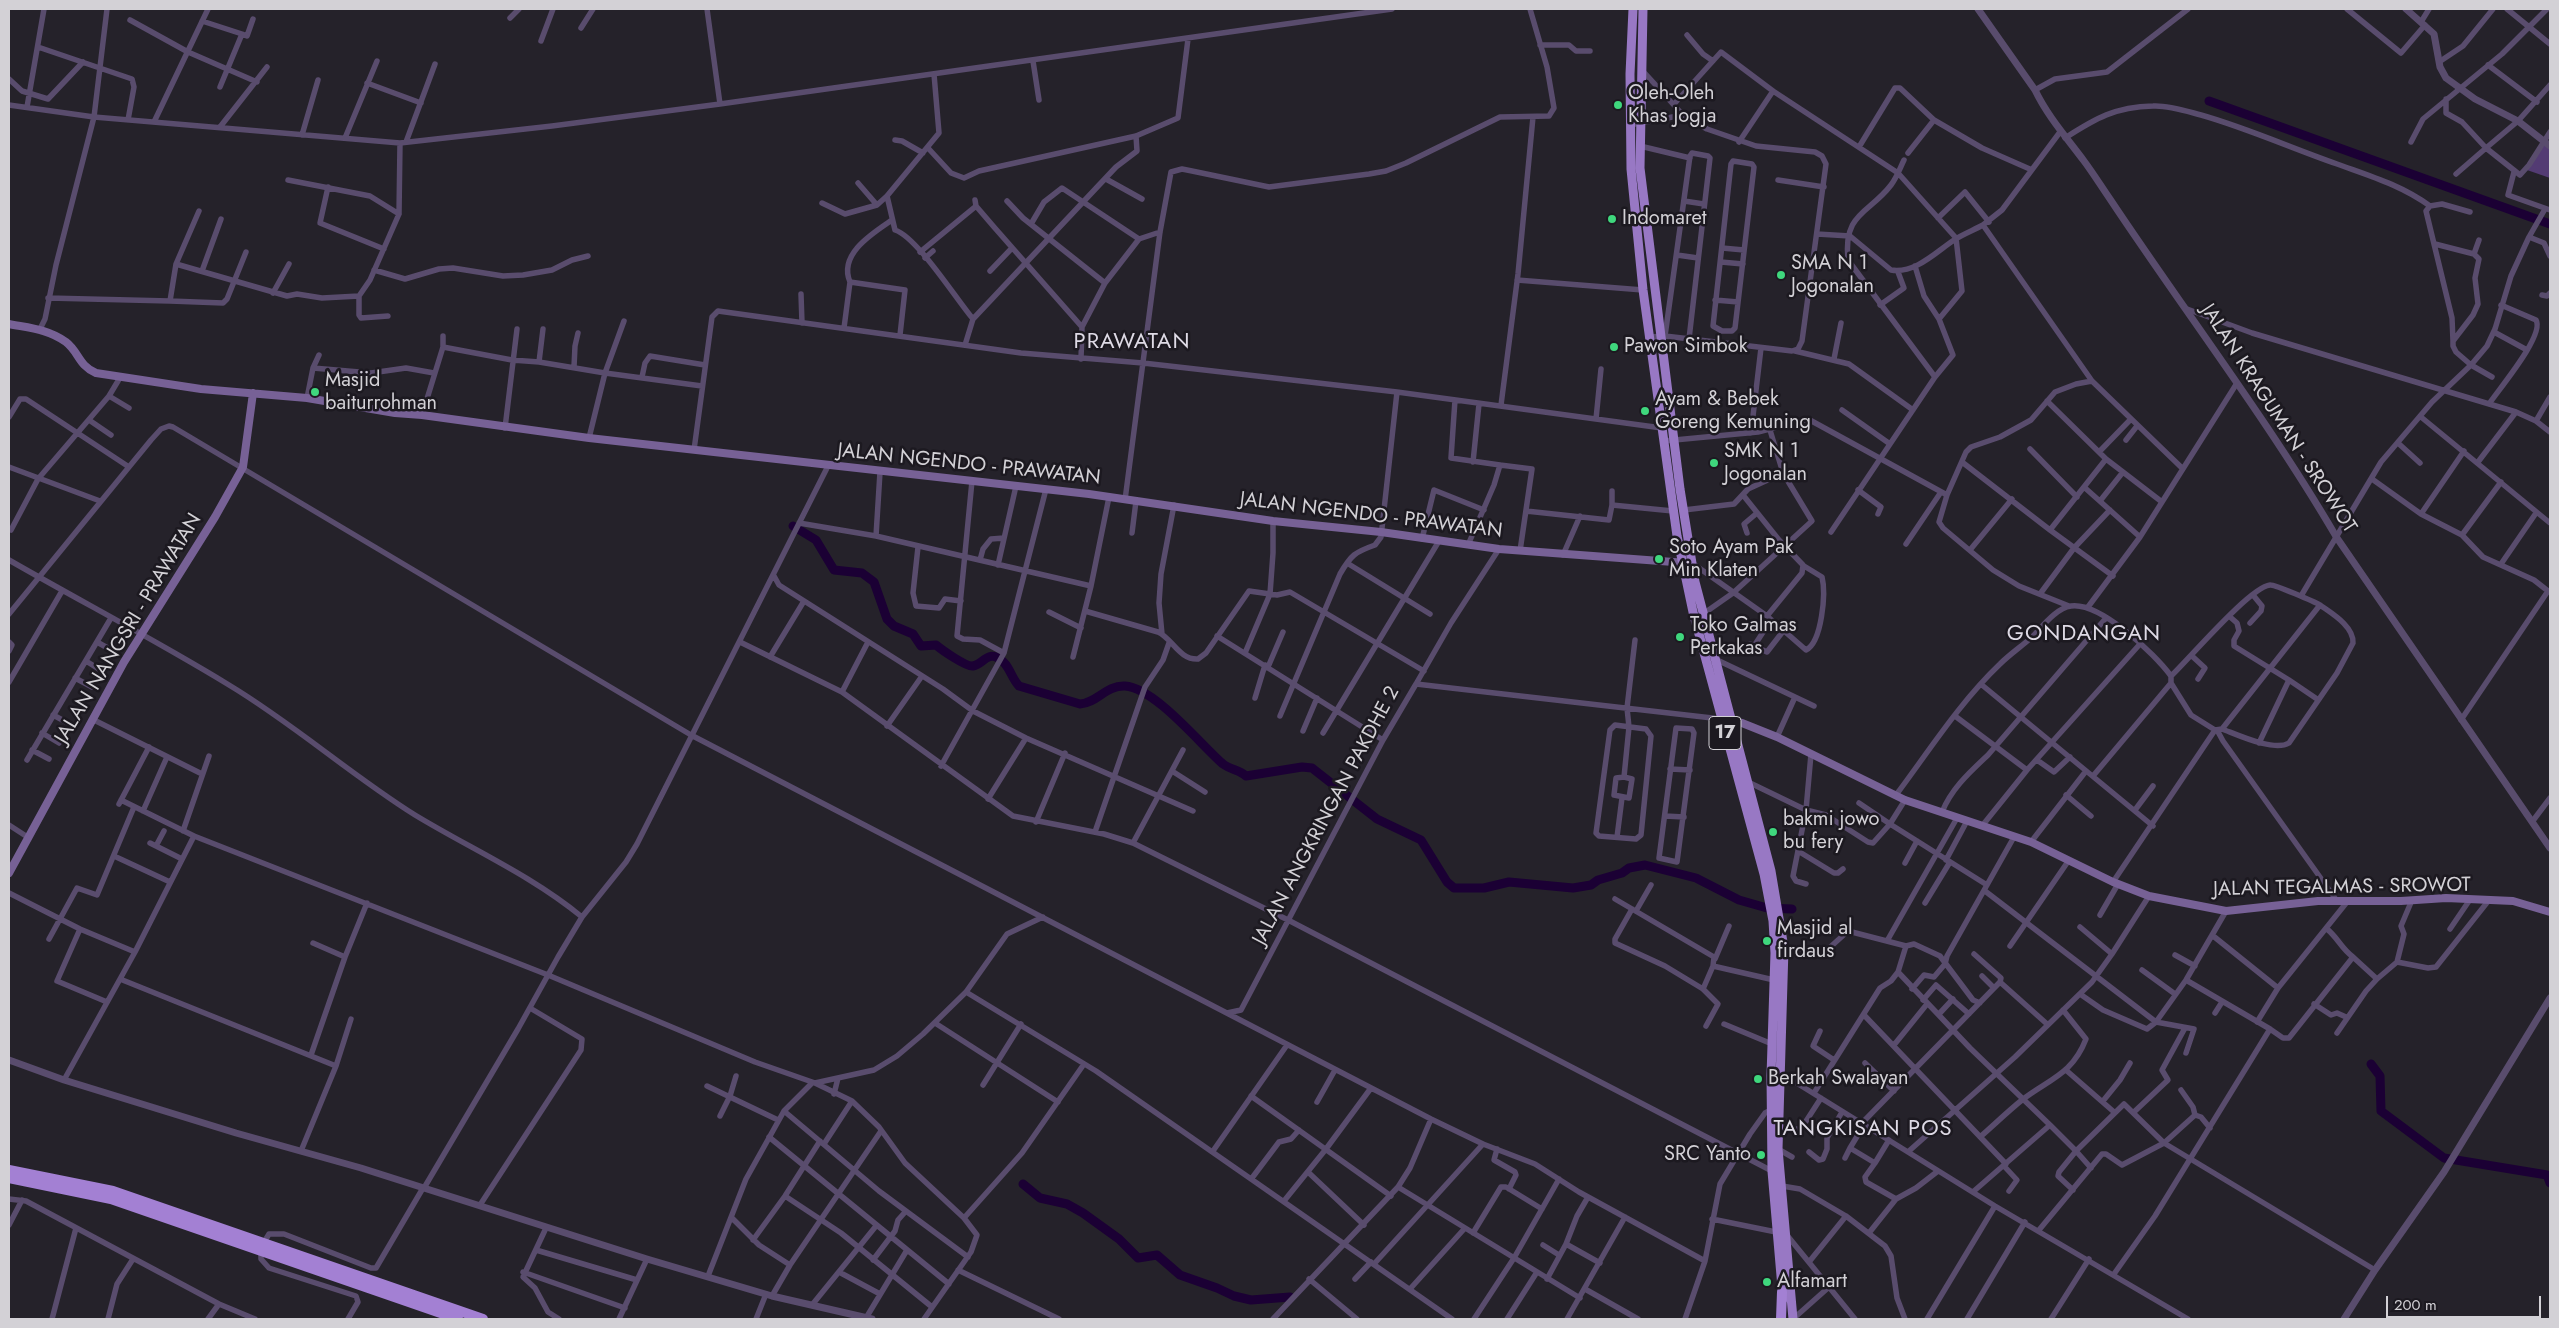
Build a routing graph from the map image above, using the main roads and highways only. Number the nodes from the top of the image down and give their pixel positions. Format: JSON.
{"nodes":[{"id":1,"x":1633,"y":9,"type":"edge"},
{"id":2,"x":1643,"y":14,"type":"edge"},
{"id":3,"x":9,"y":324,"type":"edge"},
{"id":4,"x":252,"y":393,"type":"junction"},
{"id":5,"x":1687,"y":563,"type":"junction"},
{"id":6,"x":1721,"y":719,"type":"junction"},
{"id":7,"x":1732,"y":721,"type":"junction"},
{"id":8,"x":9,"y":873,"type":"edge"},
{"id":9,"x":1773,"y":901,"type":"junction"},
{"id":10,"x":2550,"y":912,"type":"edge"},
{"id":11,"x":1776,"y":919,"type":"junction"},
{"id":12,"x":9,"y":1170,"type":"edge"},
{"id":13,"x":9,"y":1178,"type":"edge"},
{"id":14,"x":1781,"y":1232,"type":"junction"},
{"id":15,"x":1782,"y":1292,"type":"junction"},
{"id":16,"x":458,"y":1319,"type":"edge"},
{"id":17,"x":483,"y":1319,"type":"edge"},
{"id":18,"x":1781,"y":1319,"type":"edge"},
{"id":19,"x":1785,"y":1319,"type":"edge"},
{"id":20,"x":1793,"y":1319,"type":"edge"}],
"edges":[{"from":1,"to":5,"type":"highway","number":"17"},
{"from":2,"to":5,"type":"highway","number":"17"},
{"from":3,"to":4,"type":"main road","name":"JALAN NGENDO - PRAWATAN"},
{"from":4,"to":5,"type":"main road","name":"JALAN NGENDO - PRAWATAN"},
{"from":4,"to":8,"type":"main road","name":"JALAN NANGSRI - PRAWATAN"},
{"from":5,"to":6,"type":"highway","number":"17"},
{"from":5,"to":7,"type":"highway","number":"17"},
{"from":6,"to":7,"type":"main road","name":"JALAN TEGALMAS - SROWOT"},
{"from":6,"to":9,"type":"highway","number":"17"},
{"from":7,"to":9,"type":"highway","number":"17"},
{"from":7,"to":10,"type":"main road","name":"JALAN TEGALMAS - SROWOT"},
{"from":9,"to":11,"type":"highway","number":"17"},
{"from":11,"to":14,"type":"highway","number":"17"},
{"from":11,"to":14,"type":"highway","number":"17"},
{"from":12,"to":17,"type":"highway"},
{"from":13,"to":16,"type":"highway"},
{"from":14,"to":15,"type":"highway","number":"17"},
{"from":14,"to":20,"type":"highway","number":"17"},
{"from":15,"to":18,"type":"highway"},
{"from":15,"to":19,"type":"highway","number":"17"}]}
